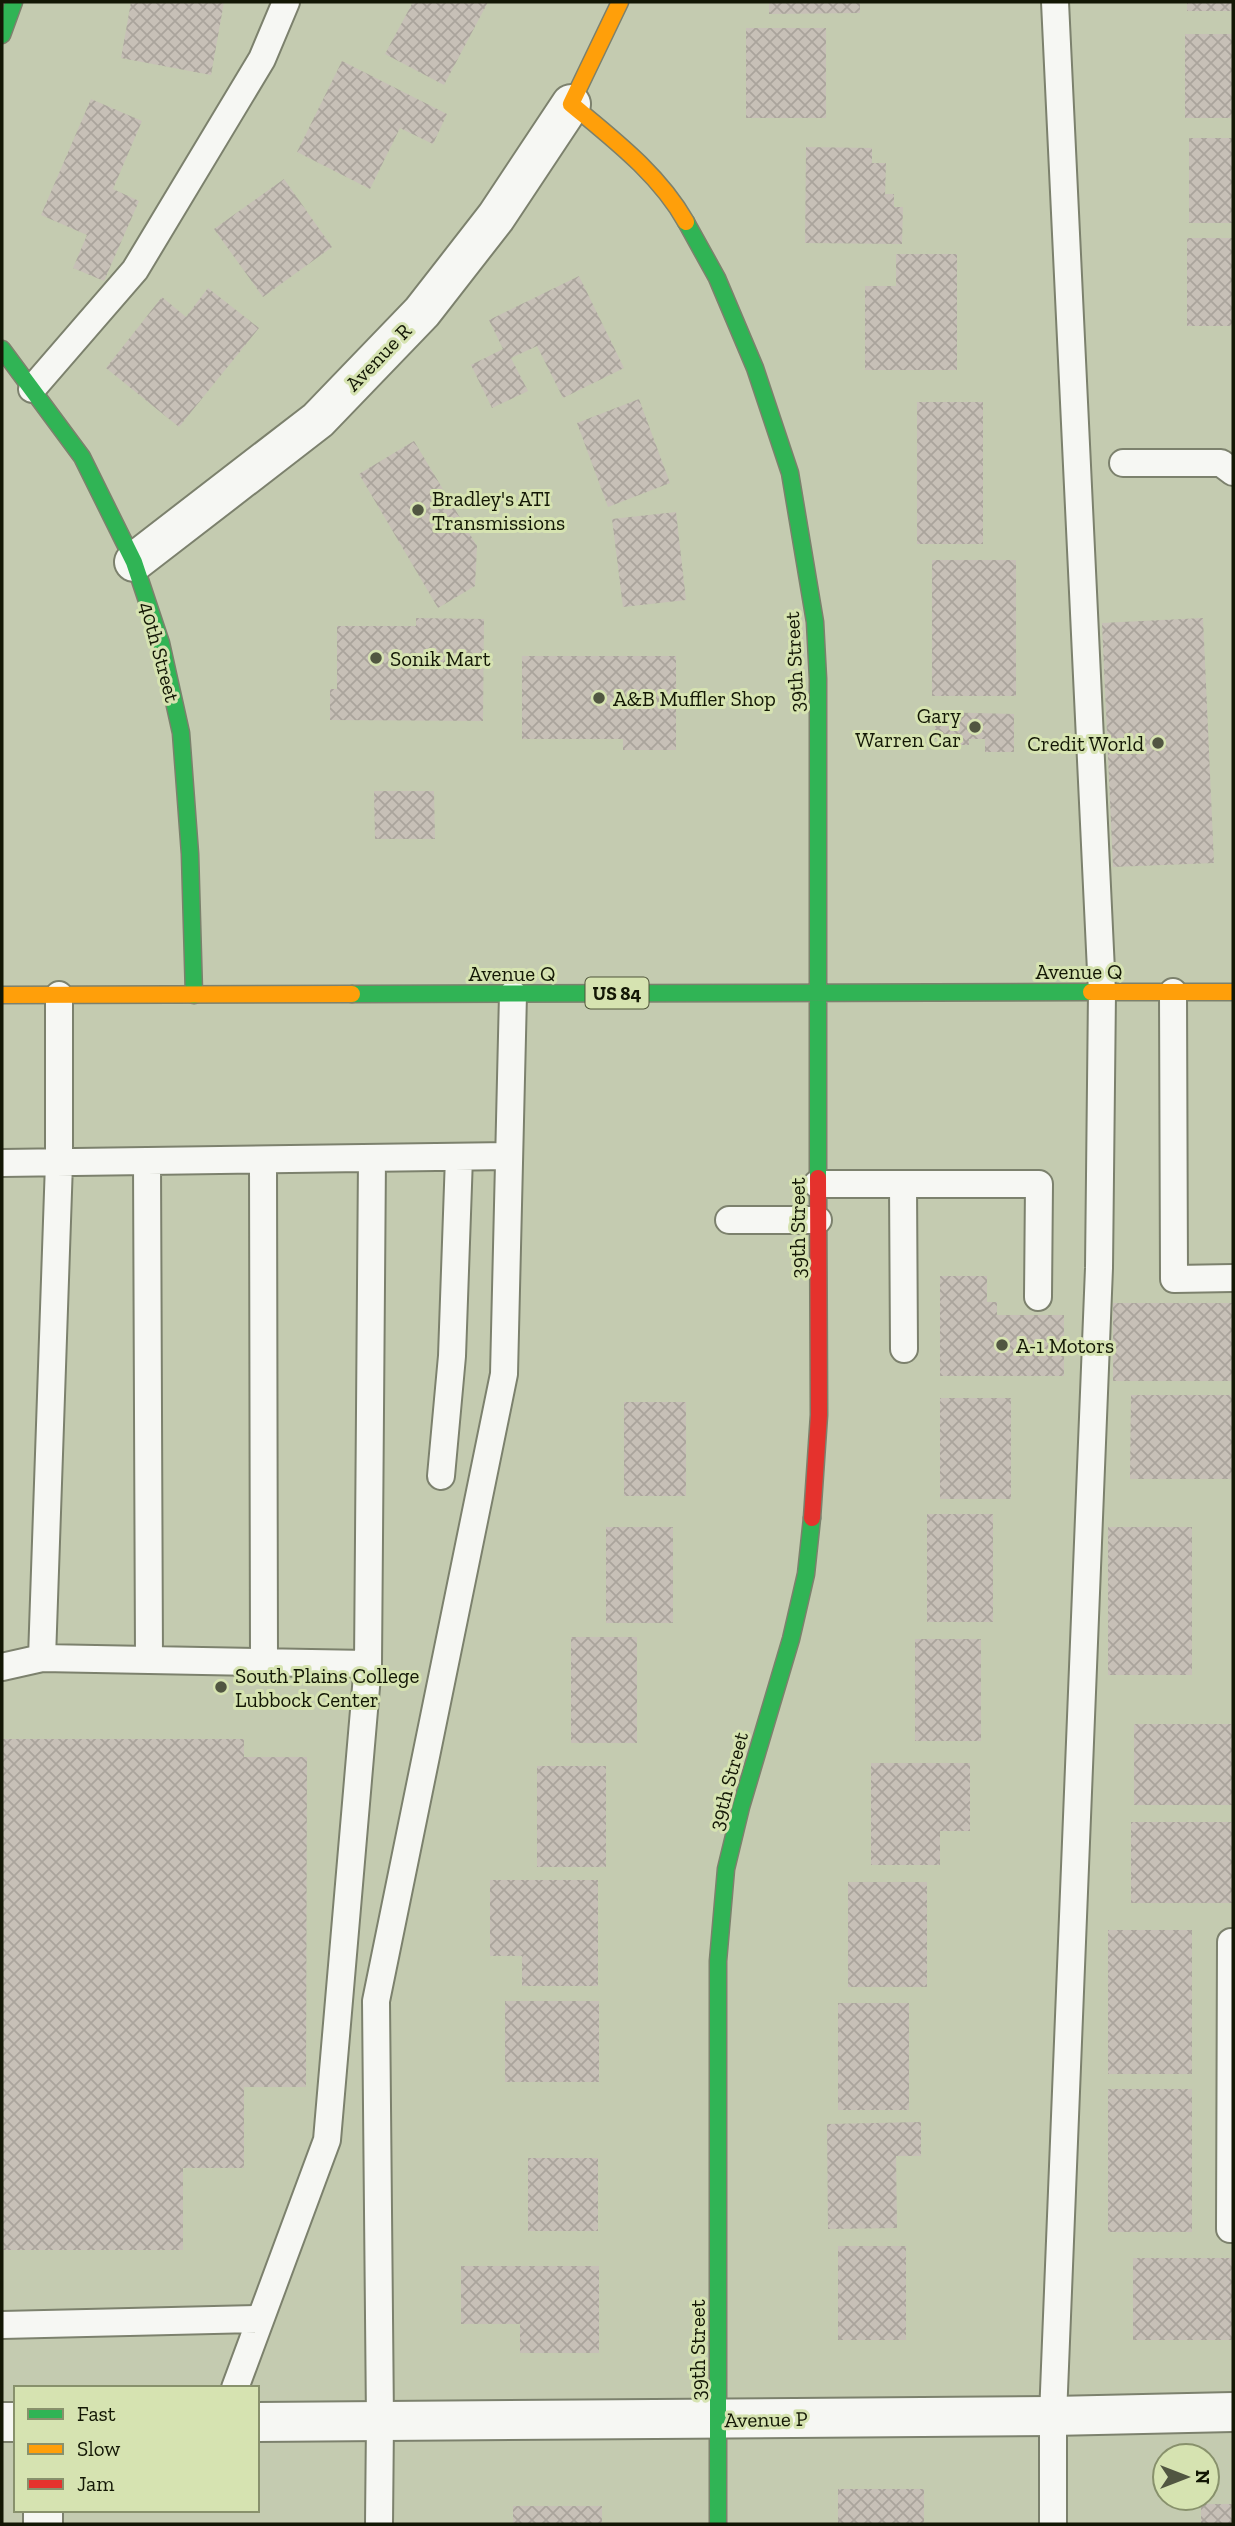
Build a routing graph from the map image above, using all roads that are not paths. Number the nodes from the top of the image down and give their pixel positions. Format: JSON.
{"nodes":[{"id":1,"x":13,"y":2,"type":"edge"},
{"id":2,"x":286,"y":2,"type":"edge"},
{"id":3,"x":620,"y":2,"type":"edge"},
{"id":4,"x":1055,"y":2,"type":"edge"},
{"id":5,"x":2,"y":35,"type":"edge"},
{"id":6,"x":571,"y":104,"type":"junction"},
{"id":7,"x":2,"y":349,"type":"edge"},
{"id":8,"x":32,"y":389,"type":"junction"},
{"id":9,"x":1123,"y":463,"type":"dead end"},
{"id":10,"x":1233,"y":472,"type":"edge"},
{"id":11,"x":134,"y":562,"type":"junction"},
{"id":12,"x":1102,"y":992,"type":"junction"},
{"id":13,"x":1173,"y":992,"type":"junction"},
{"id":14,"x":1233,"y":992,"type":"edge"},
{"id":15,"x":817,"y":993,"type":"junction"},
{"id":16,"x":513,"y":994,"type":"junction"},
{"id":17,"x":2,"y":995,"type":"edge"},
{"id":18,"x":59,"y":995,"type":"junction"},
{"id":19,"x":194,"y":995,"type":"junction"},
{"id":20,"x":509,"y":1156,"type":"junction"},
{"id":21,"x":459,"y":1157,"type":"junction"},
{"id":22,"x":372,"y":1158,"type":"junction"},
{"id":23,"x":263,"y":1160,"type":"junction"},
{"id":24,"x":147,"y":1161,"type":"junction"},
{"id":25,"x":2,"y":1163,"type":"edge"},
{"id":26,"x":59,"y":1163,"type":"junction"},
{"id":27,"x":817,"y":1184,"type":"junction"},
{"id":28,"x":903,"y":1184,"type":"junction"},
{"id":29,"x":729,"y":1220,"type":"dead end"},
{"id":30,"x":818,"y":1220,"type":"junction"},
{"id":31,"x":1233,"y":1278,"type":"edge"},
{"id":32,"x":1038,"y":1297,"type":"dead end"},
{"id":33,"x":904,"y":1349,"type":"dead end"},
{"id":34,"x":441,"y":1476,"type":"dead end"},
{"id":35,"x":42,"y":1658,"type":"junction"},
{"id":36,"x":149,"y":1660,"type":"junction"},
{"id":37,"x":264,"y":1662,"type":"junction"},
{"id":38,"x":368,"y":1664,"type":"junction"},
{"id":39,"x":2,"y":1667,"type":"edge"},
{"id":40,"x":1233,"y":1942,"type":"edge"},
{"id":41,"x":1233,"y":2229,"type":"edge"},
{"id":42,"x":260,"y":2319,"type":"junction"},
{"id":43,"x":2,"y":2325,"type":"edge"},
{"id":44,"x":236,"y":2386,"type":"edge"},
{"id":45,"x":1233,"y":2412,"type":"edge"},
{"id":46,"x":1053,"y":2416,"type":"junction"},
{"id":47,"x":719,"y":2419,"type":"junction"},
{"id":48,"x":380,"y":2421,"type":"junction"},
{"id":49,"x":259,"y":2422,"type":"edge"},
{"id":50,"x":379,"y":2524,"type":"edge"},
{"id":51,"x":718,"y":2524,"type":"edge"},
{"id":52,"x":1053,"y":2524,"type":"edge"}],
"edges":[{"from":1,"to":5,"type":"main road"},
{"from":2,"to":8,"type":"lane"},
{"from":3,"to":6,"type":"main road"},
{"from":4,"to":12,"type":"lane"},
{"from":6,"to":11,"type":"street","name":"Avenue R"},
{"from":6,"to":15,"type":"main road","name":"39th Street"},
{"from":7,"to":8,"type":"main road","name":"40th Street"},
{"from":8,"to":11,"type":"main road","name":"40th Street"},
{"from":9,"to":10,"type":"lane"},
{"from":11,"to":19,"type":"main road","name":"40th Street"},
{"from":12,"to":13,"type":"main road","name":"Avenue Q","number":"US 84"},
{"from":12,"to":15,"type":"main road","name":"Avenue Q","number":"US 84"},
{"from":12,"to":46,"type":"lane"},
{"from":13,"to":14,"type":"main road","name":"Avenue Q","number":"US 84"},
{"from":13,"to":31,"type":"lane"},
{"from":15,"to":16,"type":"main road","name":"Avenue Q","number":"US 84"},
{"from":15,"to":27,"type":"main road","name":"39th Street"},
{"from":16,"to":19,"type":"main road","name":"Avenue Q","number":"US 84"},
{"from":16,"to":20,"type":"lane"},
{"from":17,"to":18,"type":"main road","name":"Avenue Q","number":"US 84"},
{"from":18,"to":19,"type":"main road","name":"Avenue Q","number":"US 84"},
{"from":18,"to":26,"type":"lane"},
{"from":20,"to":21,"type":"lane"},
{"from":20,"to":48,"type":"lane"},
{"from":21,"to":22,"type":"lane"},
{"from":21,"to":34,"type":"lane"},
{"from":22,"to":23,"type":"lane"},
{"from":22,"to":38,"type":"lane"},
{"from":23,"to":24,"type":"lane"},
{"from":23,"to":37,"type":"lane"},
{"from":24,"to":26,"type":"lane"},
{"from":24,"to":36,"type":"lane"},
{"from":25,"to":26,"type":"lane"},
{"from":26,"to":35,"type":"lane"},
{"from":27,"to":28,"type":"lane"},
{"from":27,"to":30,"type":"main road","name":"39th Street"},
{"from":28,"to":32,"type":"lane"},
{"from":28,"to":33,"type":"lane"},
{"from":29,"to":30,"type":"lane"},
{"from":30,"to":47,"type":"main road","name":"39th Street"},
{"from":35,"to":36,"type":"lane"},
{"from":35,"to":39,"type":"lane"},
{"from":36,"to":37,"type":"lane"},
{"from":37,"to":38,"type":"lane"},
{"from":38,"to":42,"type":"lane"},
{"from":40,"to":41,"type":"lane"},
{"from":42,"to":43,"type":"lane"},
{"from":42,"to":44,"type":"lane"},
{"from":45,"to":46,"type":"street","name":"Avenue P"},
{"from":46,"to":47,"type":"street","name":"Avenue P"},
{"from":46,"to":52,"type":"lane"},
{"from":47,"to":48,"type":"street","name":"Avenue P"},
{"from":47,"to":51,"type":"main road","name":"39th Street"},
{"from":48,"to":49,"type":"street","name":"Avenue P"},
{"from":48,"to":50,"type":"lane"}]}
